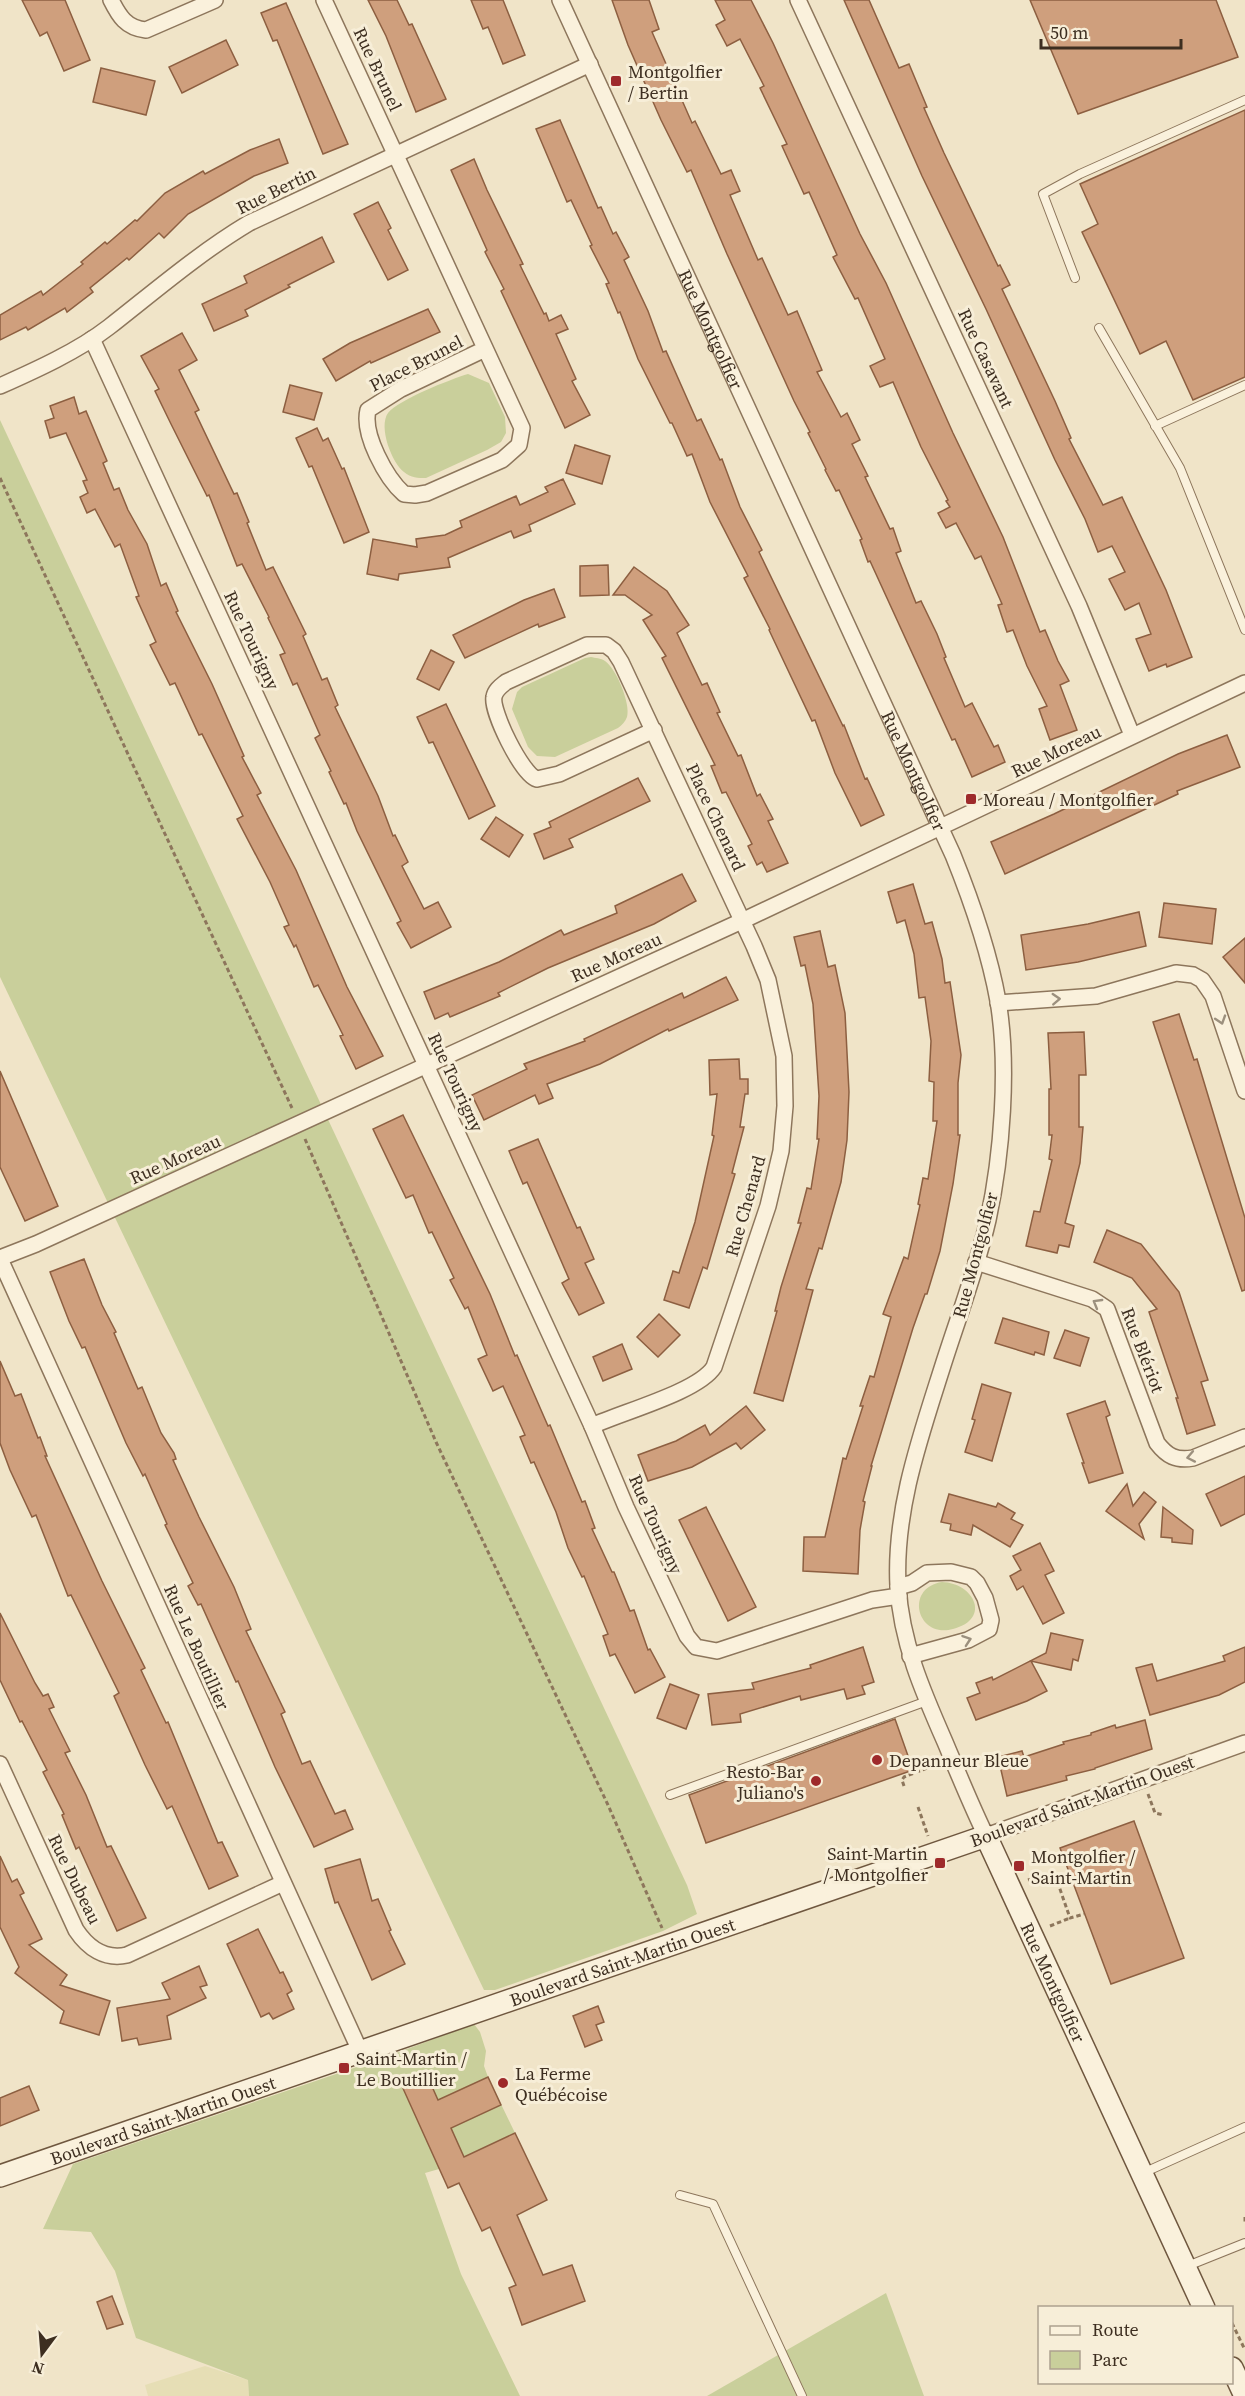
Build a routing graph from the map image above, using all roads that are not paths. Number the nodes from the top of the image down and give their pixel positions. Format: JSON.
{"nodes":[{"id":1,"x":111,"y":0,"type":"edge"},
{"id":2,"x":215,"y":0,"type":"edge"},
{"id":3,"x":324,"y":0,"type":"edge"},
{"id":4,"x":560,"y":0,"type":"edge"},
{"id":5,"x":798,"y":0,"type":"edge"},
{"id":6,"x":590,"y":64,"type":"junction"},
{"id":7,"x":1245,"y":100,"type":"edge"},
{"id":8,"x":396,"y":155,"type":"junction"},
{"id":9,"x":1075,"y":278,"type":"dead end"},
{"id":10,"x":1099,"y":328,"type":"dead end"},
{"id":11,"x":92,"y":339,"type":"junction"},
{"id":12,"x":485,"y":349,"type":"junction"},
{"id":13,"x":1245,"y":385,"type":"edge"},
{"id":14,"x":0,"y":386,"type":"edge"},
{"id":15,"x":1155,"y":426,"type":"junction"},
{"id":16,"x":1245,"y":630,"type":"edge"},
{"id":17,"x":1245,"y":683,"type":"edge"},
{"id":18,"x":654,"y":730,"type":"junction"},
{"id":19,"x":1132,"y":735,"type":"junction"},
{"id":20,"x":941,"y":828,"type":"junction"},
{"id":21,"x":744,"y":920,"type":"junction"},
{"id":22,"x":998,"y":1003,"type":"junction"},
{"id":23,"x":426,"y":1064,"type":"junction"},
{"id":24,"x":1245,"y":1091,"type":"edge"},
{"id":25,"x":0,"y":1259,"type":"edge"},
{"id":26,"x":976,"y":1262,"type":"junction"},
{"id":27,"x":592,"y":1426,"type":"junction"},
{"id":28,"x":1245,"y":1437,"type":"edge"},
{"id":29,"x":898,"y":1591,"type":"junction"},
{"id":30,"x":910,"y":1656,"type":"junction"},
{"id":31,"x":927,"y":1701,"type":"junction"},
{"id":32,"x":1245,"y":1743,"type":"edge"},
{"id":33,"x":0,"y":1764,"type":"edge"},
{"id":34,"x":670,"y":1795,"type":"dead end"},
{"id":35,"x":986,"y":1836,"type":"junction"},
{"id":36,"x":283,"y":1883,"type":"junction"},
{"id":37,"x":360,"y":2051,"type":"junction"},
{"id":38,"x":1245,"y":2127,"type":"edge"},
{"id":39,"x":1142,"y":2174,"type":"junction"},
{"id":40,"x":0,"y":2176,"type":"edge"},
{"id":41,"x":680,"y":2195,"type":"dead end"},
{"id":42,"x":1245,"y":2243,"type":"edge"},
{"id":43,"x":1185,"y":2267,"type":"junction"},
{"id":44,"x":1204,"y":2306,"type":"edge"},
{"id":45,"x":1233,"y":2370,"type":"edge"},
{"id":46,"x":802,"y":2396,"type":"edge"},
{"id":47,"x":1245,"y":2396,"type":"edge"}],
"edges":[{"from":1,"to":2,"type":"street"},
{"from":3,"to":8,"type":"street","name":"Rue Brunel"},
{"from":4,"to":6,"type":"street","name":"Rue Montgolfier"},
{"from":5,"to":19,"type":"street","name":"Rue Casavant"},
{"from":6,"to":8,"type":"street","name":"Rue Bertin"},
{"from":6,"to":20,"type":"street","name":"Rue Montgolfier"},
{"from":7,"to":9,"type":"lane"},
{"from":8,"to":11,"type":"street","name":"Rue Bertin"},
{"from":8,"to":12,"type":"street","name":"Place Brunel"},
{"from":10,"to":15,"type":"lane"},
{"from":11,"to":14,"type":"street","name":"Rue Bertin"},
{"from":11,"to":23,"type":"street","name":"Rue Tourigny"},
{"from":12,"to":12,"type":"street","name":"Place Brunel"},
{"from":13,"to":15,"type":"lane"},
{"from":15,"to":16,"type":"lane"},
{"from":17,"to":19,"type":"street","name":"Rue Moreau"},
{"from":18,"to":18,"type":"street","name":"Place Chenard"},
{"from":18,"to":21,"type":"street","name":"Place Chenard"},
{"from":19,"to":20,"type":"street","name":"Rue Moreau"},
{"from":20,"to":21,"type":"street","name":"Rue Moreau"},
{"from":20,"to":22,"type":"street","name":"Rue Montgolfier"},
{"from":21,"to":23,"type":"street","name":"Rue Moreau"},
{"from":21,"to":27,"type":"street","name":"Rue Chenard"},
{"from":22,"to":24,"type":"street","one_way":true},
{"from":22,"to":26,"type":"street","name":"Rue Montgolfier"},
{"from":23,"to":25,"type":"street","name":"Rue Moreau"},
{"from":23,"to":27,"type":"street","name":"Rue Tourigny"},
{"from":25,"to":36,"type":"street","name":"Rue Le Boutillier"},
{"from":28,"to":26,"type":"street","name":"Rue Blériot","one_way":true},
{"from":26,"to":29,"type":"street","name":"Rue Montgolfier"},
{"from":27,"to":29,"type":"street","name":"Rue Tourigny"},
{"from":29,"to":30,"type":"street","name":"Rue Montgolfier"},
{"from":30,"to":29,"type":"street","one_way":true},
{"from":30,"to":31,"type":"street","name":"Rue Montgolfier"},
{"from":31,"to":34,"type":"lane"},
{"from":31,"to":35,"type":"street","name":"Rue Montgolfier"},
{"from":32,"to":35,"type":"street","name":"Boulevard Saint-Martin Ouest"},
{"from":33,"to":36,"type":"street","name":"Rue Dubeau"},
{"from":35,"to":37,"type":"main road","name":"Boulevard Saint-Martin Ouest"},
{"from":35,"to":39,"type":"main road","name":"Rue Montgolfier"},
{"from":36,"to":37,"type":"street","name":"Rue Le Boutillier"},
{"from":37,"to":40,"type":"main road","name":"Boulevard Saint-Martin Ouest"},
{"from":38,"to":39,"type":"lane"},
{"from":39,"to":43,"type":"main road","name":"Rue Montgolfier"},
{"from":41,"to":46,"type":"lane"},
{"from":42,"to":43,"type":"lane"},
{"from":43,"to":44,"type":"main road","name":"Rue Montgolfier"},
{"from":45,"to":47,"type":"main road"}]}
